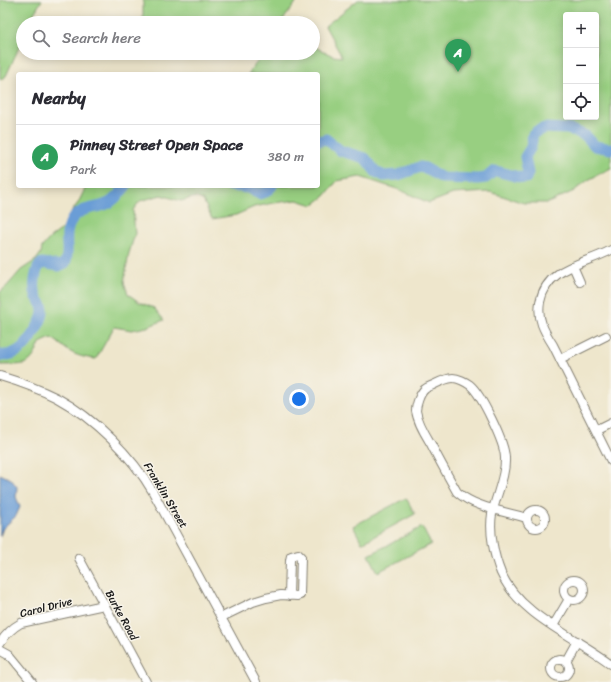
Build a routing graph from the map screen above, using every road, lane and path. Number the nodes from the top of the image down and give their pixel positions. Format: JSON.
{"nodes":[{"id":1,"x":611,"y":250,"type":"edge"},
{"id":2,"x":573,"y":266,"type":"junction"},
{"id":3,"x":580,"y":282,"type":"dead end"},
{"id":4,"x":606,"y":336,"type":"dead end"},
{"id":5,"x":560,"y":359,"type":"junction"},
{"id":6,"x":0,"y":376,"type":"edge"},
{"id":7,"x":611,"y":423,"type":"edge"},
{"id":8,"x":597,"y":430,"type":"junction"},
{"id":9,"x":611,"y":460,"type":"edge"},
{"id":10,"x":494,"y":509,"type":"junction"},
{"id":11,"x":527,"y":518,"type":"dead end"},
{"id":12,"x":79,"y":558,"type":"dead end"},
{"id":13,"x":289,"y":596,"type":"junction"},
{"id":14,"x":569,"y":598,"type":"dead end"},
{"id":15,"x":104,"y":605,"type":"junction"},
{"id":16,"x":222,"y":617,"type":"junction"},
{"id":17,"x":553,"y":626,"type":"junction"},
{"id":18,"x":576,"y":641,"type":"junction"},
{"id":19,"x":0,"y":643,"type":"edge"},
{"id":20,"x":0,"y":649,"type":"edge"},
{"id":21,"x":566,"y":661,"type":"dead end"},
{"id":22,"x":611,"y":664,"type":"edge"},
{"id":23,"x":32,"y":682,"type":"edge"},
{"id":24,"x":146,"y":682,"type":"edge"},
{"id":25,"x":256,"y":682,"type":"edge"}],
"edges":[{"from":1,"to":2,"type":"street"},
{"from":2,"to":3,"type":"street"},
{"from":2,"to":5,"type":"street"},
{"from":4,"to":5,"type":"street"},
{"from":5,"to":8,"type":"street"},
{"from":6,"to":16,"type":"street","name":"Franklin Street"},
{"from":7,"to":8,"type":"street"},
{"from":8,"to":9,"type":"street"},
{"from":10,"to":10,"type":"street"},
{"from":10,"to":11,"type":"street"},
{"from":10,"to":17,"type":"street"},
{"from":12,"to":15,"type":"street","name":"Burke Road"},
{"from":13,"to":13,"type":"street"},
{"from":13,"to":16,"type":"street"},
{"from":14,"to":17,"type":"street"},
{"from":15,"to":19,"type":"street","name":"Carol Drive"},
{"from":15,"to":24,"type":"street","name":"Burke Road"},
{"from":16,"to":25,"type":"street","name":"Franklin Street"},
{"from":17,"to":18,"type":"street"},
{"from":18,"to":21,"type":"street"},
{"from":18,"to":22,"type":"street"},
{"from":20,"to":23,"type":"street"}]}
